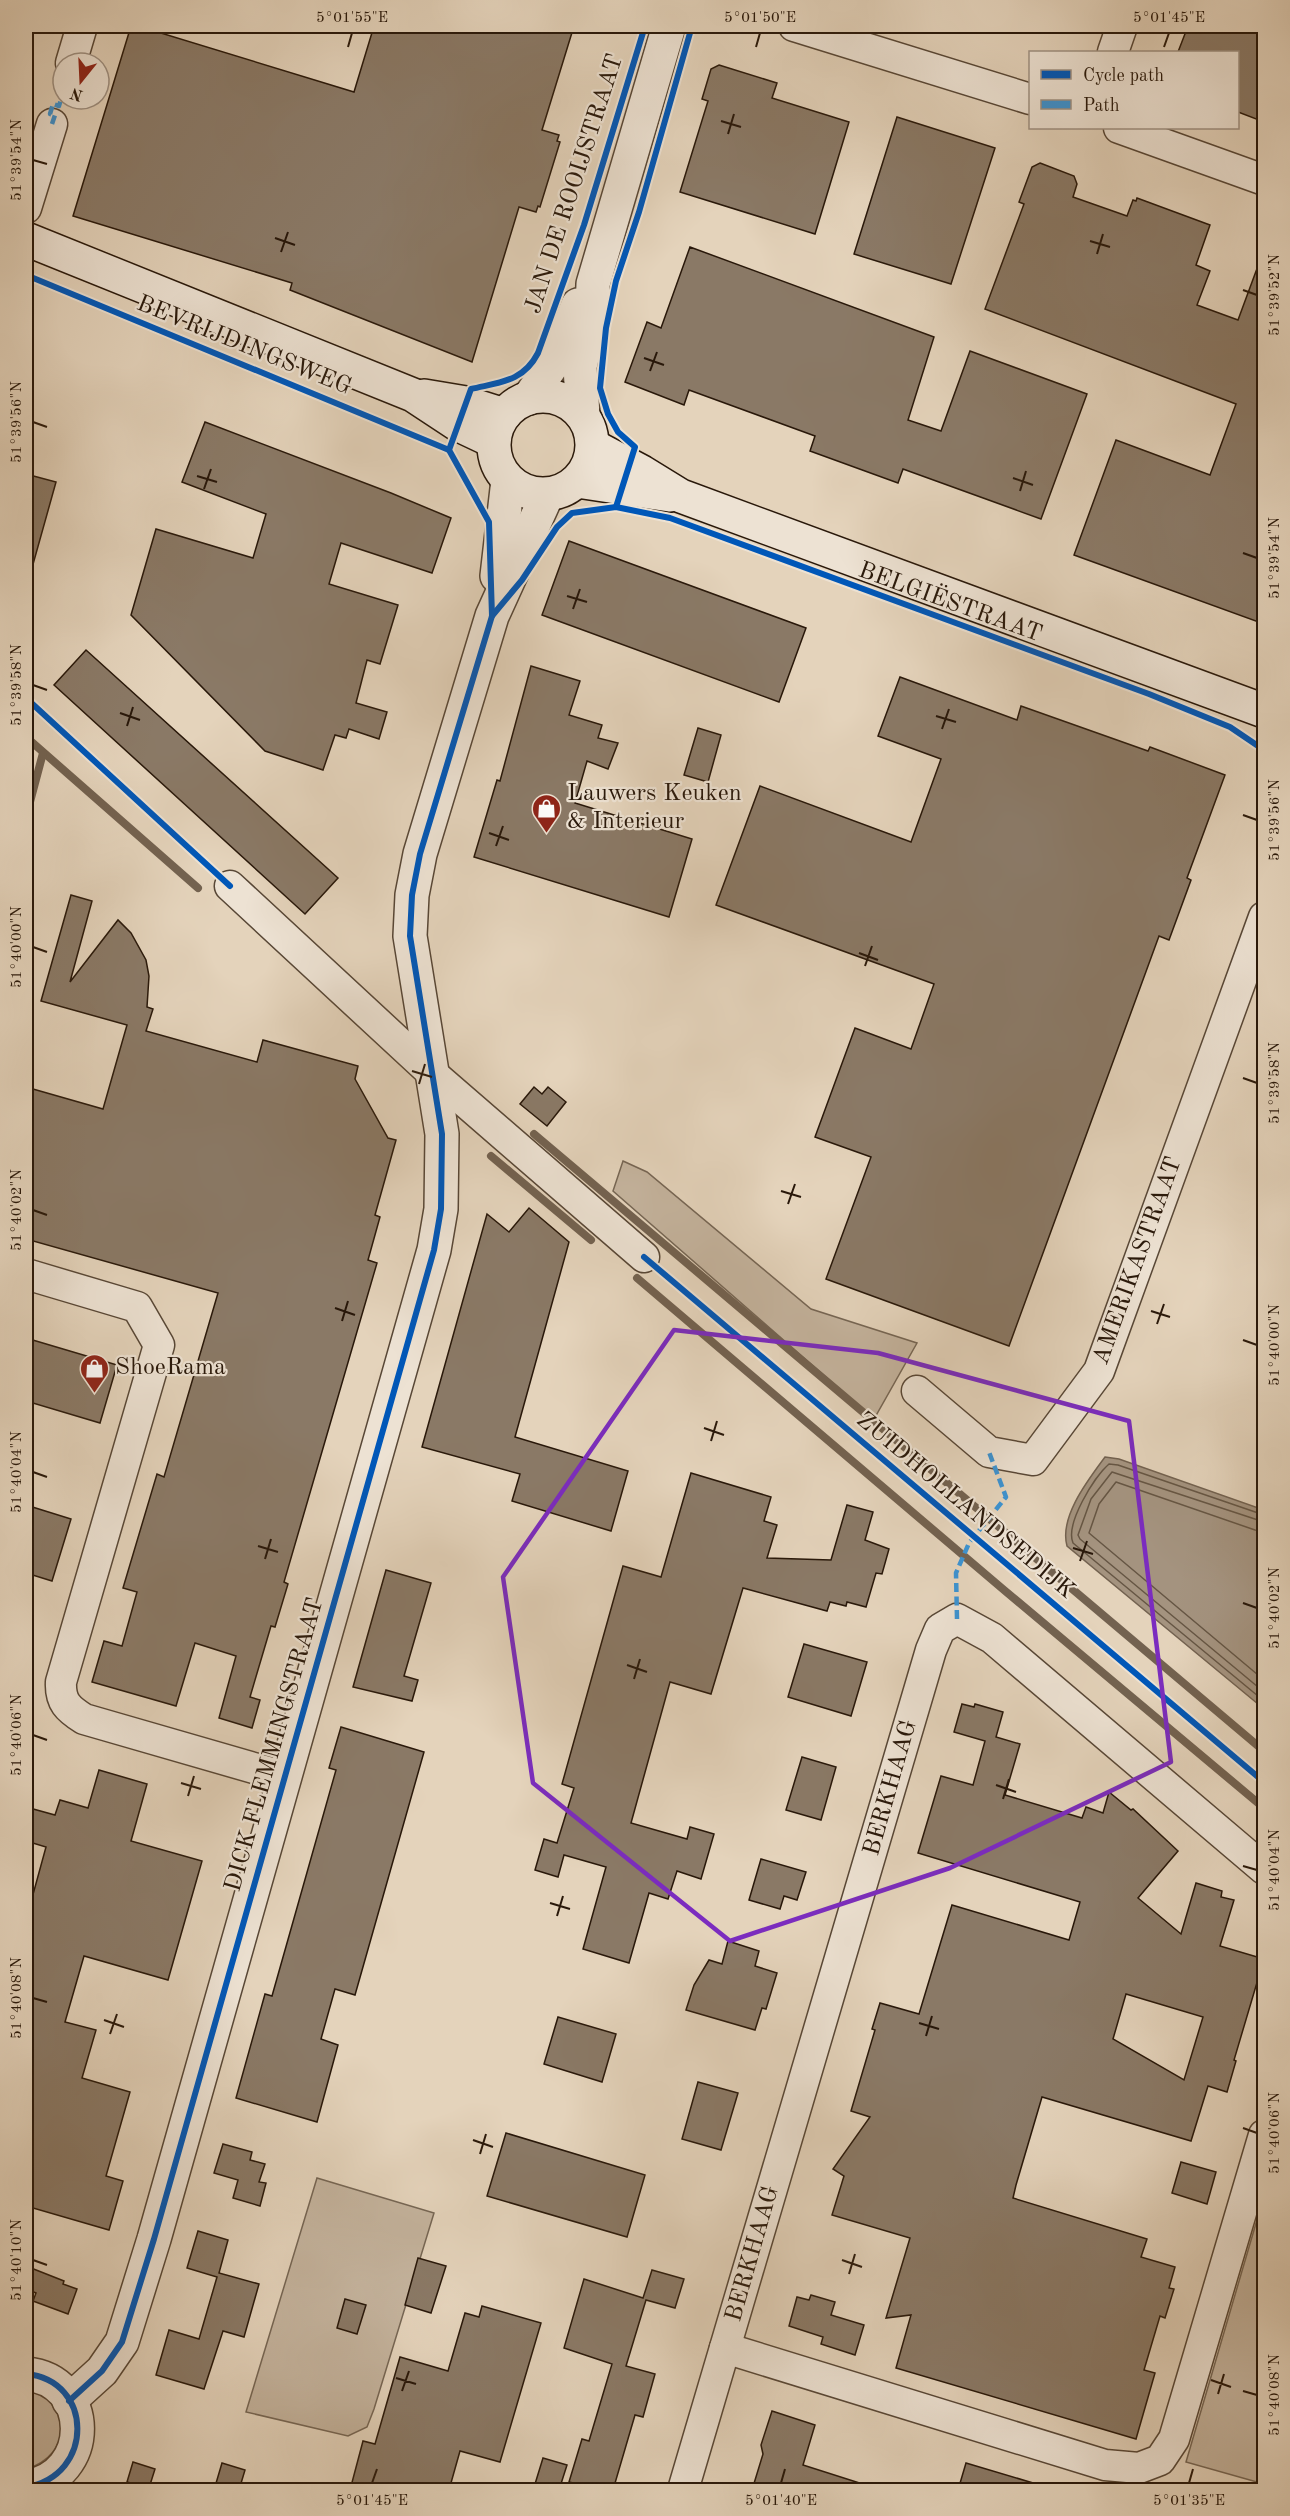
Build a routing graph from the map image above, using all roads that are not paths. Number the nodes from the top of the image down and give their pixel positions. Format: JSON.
{"nodes":[{"id":1,"x":82,"y":26,"type":"edge"},
{"id":2,"x":669,"y":26,"type":"edge"},
{"id":3,"x":795,"y":26,"type":"edge"},
{"id":4,"x":1122,"y":26,"type":"edge"},
{"id":5,"x":75,"y":51,"type":"edge"},
{"id":6,"x":1113,"y":51,"type":"edge"},
{"id":7,"x":1029,"y":99,"type":"edge"},
{"id":8,"x":52,"y":124,"type":"dead end"},
{"id":9,"x":1122,"y":129,"type":"edge"},
{"id":10,"x":1264,"y":180,"type":"edge"},
{"id":11,"x":26,"y":208,"type":"edge"},
{"id":12,"x":26,"y":239,"type":"edge"},
{"id":13,"x":593,"y":284,"type":"junction"},
{"id":14,"x":509,"y":418,"type":"junction"},
{"id":15,"x":588,"y":431,"type":"junction"},
{"id":16,"x":508,"y":480,"type":"junction"},
{"id":17,"x":577,"y":481,"type":"junction"},
{"id":18,"x":547,"y":495,"type":"junction"},
{"id":19,"x":681,"y":496,"type":"junction"},
{"id":20,"x":492,"y":616,"type":"junction"},
{"id":21,"x":1264,"y":711,"type":"edge"},
{"id":22,"x":230,"y":886,"type":"dead end"},
{"id":23,"x":1264,"y":917,"type":"edge"},
{"id":24,"x":434,"y":1075,"type":"junction"},
{"id":25,"x":644,"y":1257,"type":"dead end"},
{"id":26,"x":26,"y":1274,"type":"edge"},
{"id":27,"x":917,"y":1391,"type":"dead end"},
{"id":28,"x":285,"y":1777,"type":"junction"},
{"id":29,"x":1264,"y":1869,"type":"edge"},
{"id":30,"x":1264,"y":2135,"type":"edge"},
{"id":31,"x":725,"y":2348,"type":"junction"},
{"id":32,"x":26,"y":2374,"type":"edge"},
{"id":33,"x":69,"y":2401,"type":"junction"},
{"id":34,"x":32,"y":2487,"type":"edge"},
{"id":35,"x":683,"y":2490,"type":"edge"}],
"edges":[{"from":1,"to":5,"type":"street"},
{"from":2,"to":13,"type":"street","name":"JAN DE ROOIJSTRAAT"},
{"from":3,"to":7,"type":"street"},
{"from":4,"to":6,"type":"street"},
{"from":8,"to":11,"type":"street"},
{"from":9,"to":10,"type":"street"},
{"from":12,"to":14,"type":"street","name":"BEVRIJDINGSWEG"},
{"from":13,"to":14,"type":"street","name":"JAN DE ROOIJSTRAAT"},
{"from":13,"to":15,"type":"street","name":"JAN DE ROOIJSTRAAT"},
{"from":14,"to":15,"type":"street"},
{"from":14,"to":16,"type":"street"},
{"from":15,"to":17,"type":"street"},
{"from":15,"to":19,"type":"street","name":"BELGIËSTRAAT"},
{"from":16,"to":18,"type":"street"},
{"from":16,"to":20,"type":"street"},
{"from":17,"to":18,"type":"street"},
{"from":17,"to":19,"type":"street","name":"BELGIËSTRAAT"},
{"from":18,"to":20,"type":"street"},
{"from":19,"to":21,"type":"street","name":"BELGIËSTRAAT"},
{"from":20,"to":24,"type":"street"},
{"from":22,"to":24,"type":"street"},
{"from":23,"to":27,"type":"street","name":"AMERIKASTRAAT"},
{"from":24,"to":25,"type":"street"},
{"from":24,"to":28,"type":"street","name":"DICK FLEMMINGSTRAAT"},
{"from":26,"to":28,"type":"street"},
{"from":28,"to":33,"type":"street","name":"DICK FLEMMINGSTRAAT"},
{"from":29,"to":31,"type":"street","name":"BERKHAAG"},
{"from":30,"to":31,"type":"street","name":"BERKHAAG"},
{"from":31,"to":35,"type":"street","name":"BERKHAAG"},
{"from":32,"to":33,"type":"street"},
{"from":33,"to":34,"type":"street"}]}
